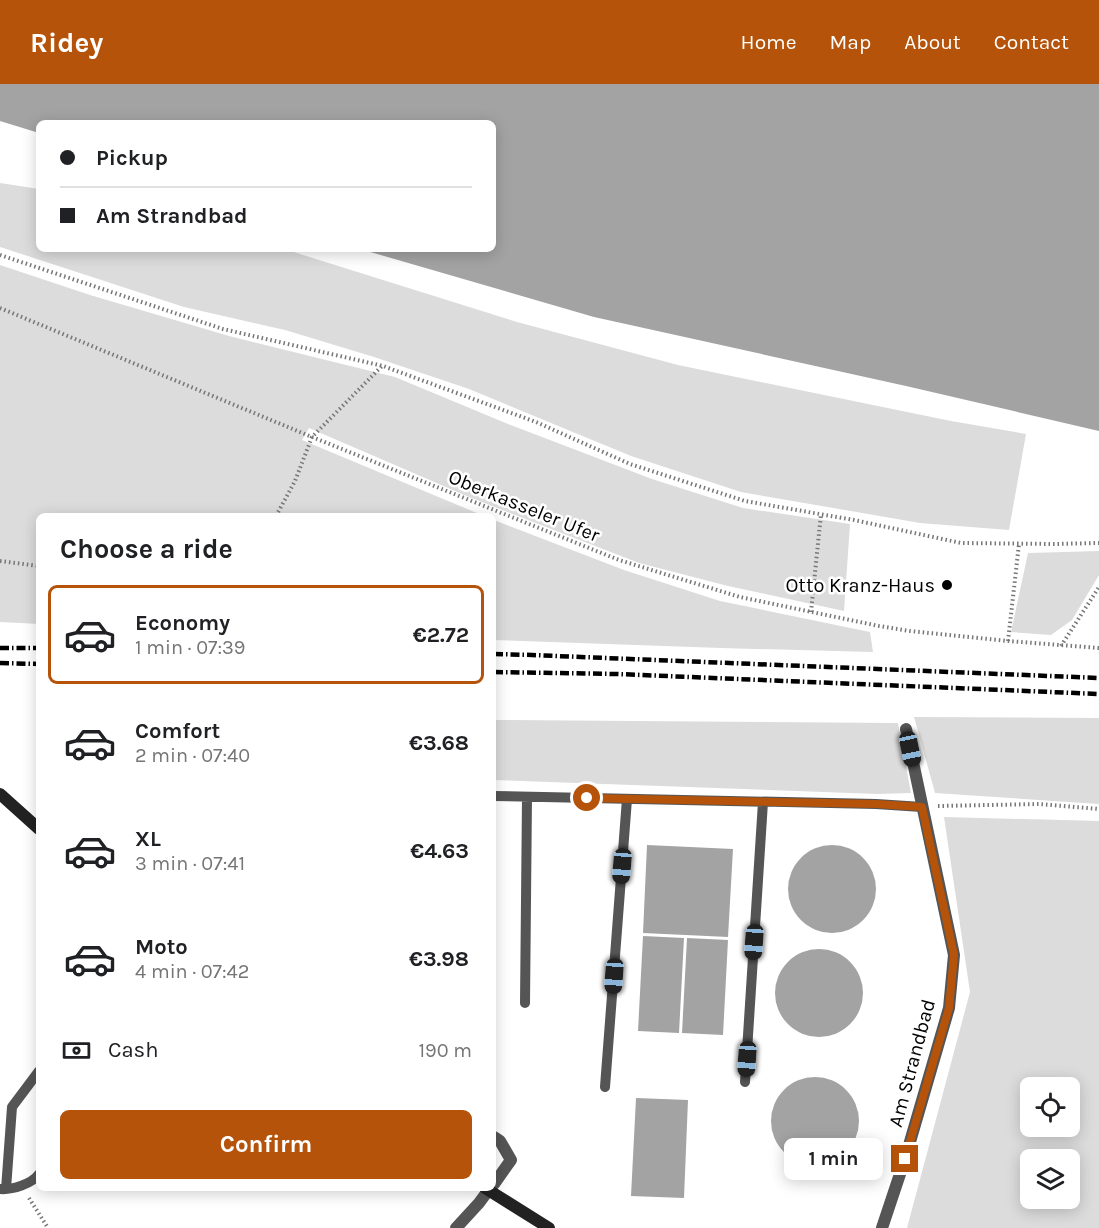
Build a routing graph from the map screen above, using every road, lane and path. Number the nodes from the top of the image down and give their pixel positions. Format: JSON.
{"nodes":[{"id":1,"x":0,"y":255,"type":"edge"},
{"id":2,"x":0,"y":308,"type":"edge"},
{"id":3,"x":383,"y":366,"type":"junction"},
{"id":4,"x":312,"y":437,"type":"junction"},
{"id":5,"x":278,"y":513,"type":"edge"},
{"id":6,"x":821,"y":514,"type":"junction"},
{"id":7,"x":1099,"y":543,"type":"edge"},
{"id":8,"x":1019,"y":544,"type":"junction"},
{"id":9,"x":0,"y":561,"type":"edge"},
{"id":10,"x":36,"y":566,"type":"edge"},
{"id":11,"x":1099,"y":587,"type":"edge"},
{"id":12,"x":811,"y":612,"type":"junction"},
{"id":13,"x":1008,"y":641,"type":"junction"},
{"id":14,"x":1061,"y":646,"type":"junction"},
{"id":15,"x":1099,"y":648,"type":"edge"},
{"id":16,"x":906,"y":729,"type":"dead end"},
{"id":17,"x":0,"y":794,"type":"edge"},
{"id":18,"x":496,"y":796,"type":"edge"},
{"id":19,"x":528,"y":797,"type":"junction"},
{"id":20,"x":627,"y":799,"type":"junction"},
{"id":21,"x":763,"y":802,"type":"junction"},
{"id":22,"x":922,"y":807,"type":"junction"},
{"id":23,"x":1099,"y":809,"type":"edge"},
{"id":24,"x":36,"y":826,"type":"edge"},
{"id":25,"x":525,"y":1003,"type":"dead end"},
{"id":26,"x":36,"y":1075,"type":"edge"},
{"id":27,"x":745,"y":1082,"type":"dead end"},
{"id":28,"x":605,"y":1087,"type":"dead end"},
{"id":29,"x":496,"y":1138,"type":"edge"},
{"id":30,"x":36,"y":1178,"type":"edge"},
{"id":31,"x":496,"y":1179,"type":"edge"},
{"id":32,"x":21,"y":1185,"type":"junction"},
{"id":33,"x":3,"y":1189,"type":"edge"},
{"id":34,"x":487,"y":1191,"type":"edge"},
{"id":35,"x":494,"y":1191,"type":"edge"},
{"id":36,"x":48,"y":1228,"type":"edge"},
{"id":37,"x":456,"y":1228,"type":"edge"},
{"id":38,"x":549,"y":1228,"type":"edge"},
{"id":39,"x":882,"y":1228,"type":"edge"}],
"edges":[{"from":1,"to":3,"type":"path"},
{"from":2,"to":4,"type":"path","name":"Oberkasseler Ufer"},
{"from":3,"to":4,"type":"path"},
{"from":3,"to":6,"type":"path"},
{"from":4,"to":5,"type":"path"},
{"from":4,"to":12,"type":"path","name":"Oberkasseler Ufer"},
{"from":6,"to":8,"type":"path"},
{"from":6,"to":12,"type":"path"},
{"from":7,"to":8,"type":"path"},
{"from":8,"to":13,"type":"path"},
{"from":9,"to":10,"type":"path"},
{"from":11,"to":14,"type":"path"},
{"from":12,"to":13,"type":"path","name":"Oberkasseler Ufer"},
{"from":13,"to":14,"type":"path","name":"Oberkasseler Ufer"},
{"from":14,"to":15,"type":"path","name":"Oberkasseler Ufer"},
{"from":16,"to":22,"type":"street","name":"Am Strandbad"},
{"from":17,"to":24,"type":"main road"},
{"from":18,"to":19,"type":"lane"},
{"from":19,"to":20,"type":"lane"},
{"from":19,"to":25,"type":"lane"},
{"from":20,"to":21,"type":"lane"},
{"from":20,"to":28,"type":"lane"},
{"from":21,"to":22,"type":"lane"},
{"from":21,"to":27,"type":"lane"},
{"from":22,"to":23,"type":"path"},
{"from":22,"to":39,"type":"street","name":"Am Strandbad"},
{"from":26,"to":33,"type":"lane"},
{"from":29,"to":31,"type":"street"},
{"from":30,"to":32,"type":"lane"},
{"from":32,"to":33,"type":"lane"},
{"from":32,"to":36,"type":"path"},
{"from":34,"to":37,"type":"street"},
{"from":35,"to":38,"type":"main road"}]}
